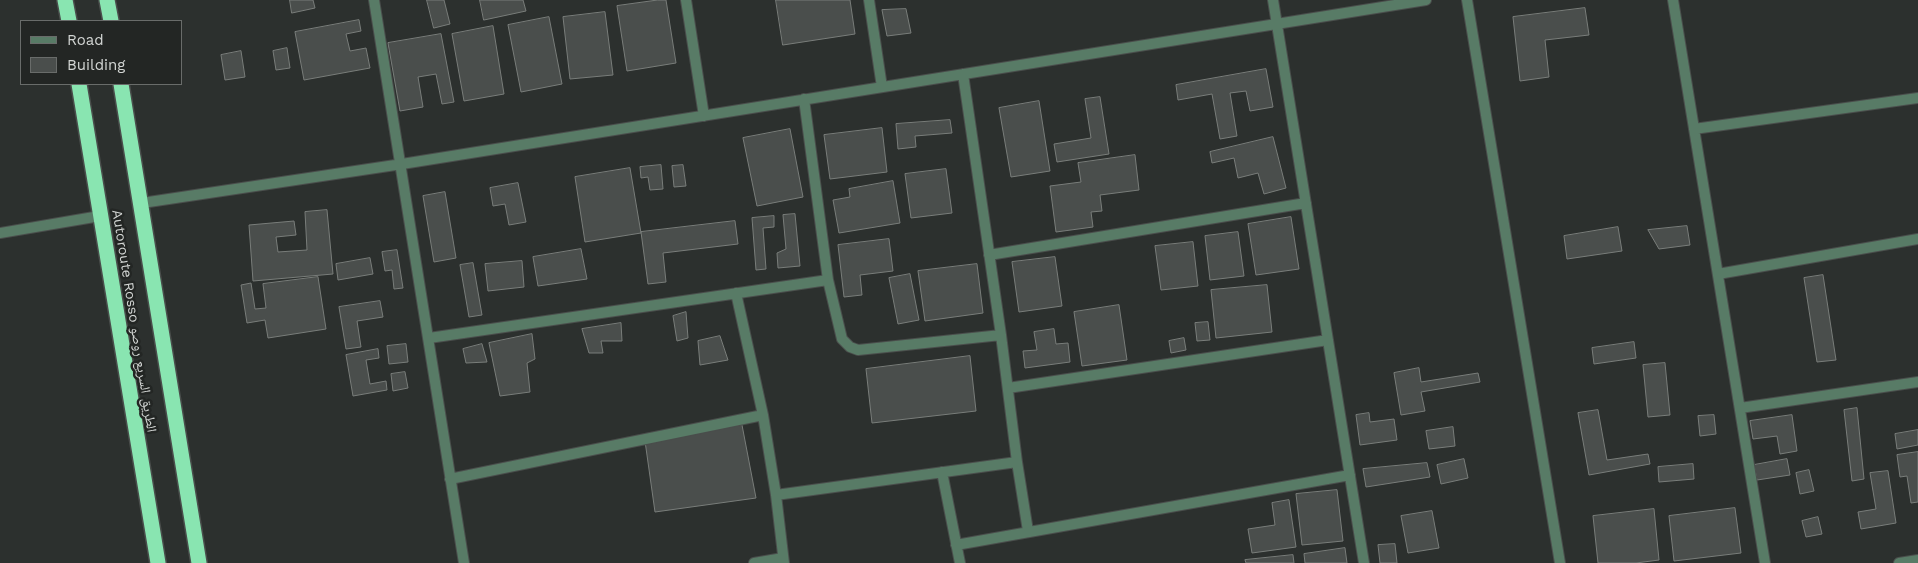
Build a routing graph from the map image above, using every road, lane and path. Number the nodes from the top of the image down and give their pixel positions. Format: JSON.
{"nodes":[{"id":1,"x":65,"y":0,"type":"edge"},
{"id":2,"x":107,"y":0,"type":"edge"},
{"id":3,"x":374,"y":0,"type":"edge"},
{"id":4,"x":686,"y":0,"type":"edge"},
{"id":5,"x":869,"y":0,"type":"edge"},
{"id":6,"x":1273,"y":0,"type":"edge"},
{"id":7,"x":1426,"y":0,"type":"edge"},
{"id":8,"x":1467,"y":0,"type":"edge"},
{"id":9,"x":1673,"y":0,"type":"edge"},
{"id":10,"x":68,"y":20,"type":"edge"},
{"id":11,"x":111,"y":20,"type":"edge"},
{"id":12,"x":1277,"y":24,"type":"junction"},
{"id":13,"x":963,"y":74,"type":"junction"},
{"id":14,"x":79,"y":85,"type":"edge"},
{"id":15,"x":121,"y":85,"type":"edge"},
{"id":16,"x":882,"y":87,"type":"junction"},
{"id":17,"x":1918,"y":98,"type":"edge"},
{"id":18,"x":804,"y":99,"type":"junction"},
{"id":19,"x":704,"y":116,"type":"junction"},
{"id":20,"x":1694,"y":129,"type":"junction"},
{"id":21,"x":402,"y":164,"type":"junction"},
{"id":22,"x":142,"y":203,"type":"junction"},
{"id":23,"x":1306,"y":203,"type":"junction"},
{"id":24,"x":100,"y":216,"type":"junction"},
{"id":25,"x":0,"y":233,"type":"edge"},
{"id":26,"x":1918,"y":239,"type":"edge"},
{"id":27,"x":989,"y":255,"type":"junction"},
{"id":28,"x":1718,"y":274,"type":"junction"},
{"id":29,"x":828,"y":280,"type":"junction"},
{"id":30,"x":736,"y":294,"type":"junction"},
{"id":31,"x":1001,"y":334,"type":"junction"},
{"id":32,"x":429,"y":338,"type":"junction"},
{"id":33,"x":1328,"y":340,"type":"junction"},
{"id":34,"x":1918,"y":382,"type":"edge"},
{"id":35,"x":1008,"y":388,"type":"junction"},
{"id":36,"x":1740,"y":408,"type":"junction"},
{"id":37,"x":763,"y":415,"type":"junction"},
{"id":38,"x":1017,"y":462,"type":"junction"},
{"id":39,"x":942,"y":472,"type":"junction"},
{"id":40,"x":1350,"y":475,"type":"junction"},
{"id":41,"x":450,"y":479,"type":"junction"},
{"id":42,"x":776,"y":495,"type":"junction"},
{"id":43,"x":1028,"y":531,"type":"junction"},
{"id":44,"x":956,"y":544,"type":"junction"},
{"id":45,"x":783,"y":560,"type":"edge"},
{"id":46,"x":1918,"y":560,"type":"edge"},
{"id":47,"x":158,"y":563,"type":"edge"},
{"id":48,"x":199,"y":563,"type":"edge"},
{"id":49,"x":464,"y":563,"type":"edge"},
{"id":50,"x":754,"y":563,"type":"edge"},
{"id":51,"x":960,"y":563,"type":"edge"},
{"id":52,"x":1364,"y":563,"type":"edge"},
{"id":53,"x":1560,"y":563,"type":"edge"},
{"id":54,"x":1765,"y":563,"type":"edge"},
{"id":55,"x":1899,"y":563,"type":"edge"}],
"edges":[{"from":1,"to":10,"type":"highway"},
{"from":2,"to":11,"type":"highway"},
{"from":3,"to":21,"type":"street"},
{"from":4,"to":19,"type":"street"},
{"from":5,"to":16,"type":"street"},
{"from":6,"to":12,"type":"street"},
{"from":7,"to":12,"type":"street"},
{"from":8,"to":53,"type":"street"},
{"from":9,"to":20,"type":"street"},
{"from":12,"to":13,"type":"street"},
{"from":12,"to":23,"type":"street"},
{"from":13,"to":16,"type":"street"},
{"from":13,"to":27,"type":"street"},
{"from":14,"to":24,"type":"highway","name":"Autoroute Rosso الطريق السريع روصو"},
{"from":15,"to":22,"type":"highway","name":"Autoroute Rosso الطريق السريع روصو"},
{"from":16,"to":18,"type":"street"},
{"from":17,"to":20,"type":"street"},
{"from":18,"to":19,"type":"street"},
{"from":18,"to":29,"type":"street"},
{"from":19,"to":21,"type":"street"},
{"from":20,"to":28,"type":"street"},
{"from":21,"to":22,"type":"street"},
{"from":21,"to":32,"type":"street"},
{"from":22,"to":48,"type":"highway","name":"Autoroute Rosso الطريق السريع روصو"},
{"from":23,"to":27,"type":"street"},
{"from":23,"to":33,"type":"street"},
{"from":24,"to":25,"type":"street"},
{"from":24,"to":47,"type":"highway","name":"Autoroute Rosso الطريق السريع روصو"},
{"from":26,"to":28,"type":"street"},
{"from":27,"to":31,"type":"street"},
{"from":28,"to":36,"type":"street"},
{"from":29,"to":30,"type":"street"},
{"from":29,"to":31,"type":"street"},
{"from":30,"to":32,"type":"street"},
{"from":30,"to":37,"type":"street"},
{"from":31,"to":35,"type":"street"},
{"from":32,"to":41,"type":"street"},
{"from":33,"to":35,"type":"street"},
{"from":33,"to":40,"type":"street"},
{"from":34,"to":36,"type":"street"},
{"from":35,"to":38,"type":"street"},
{"from":36,"to":54,"type":"street"},
{"from":37,"to":41,"type":"street"},
{"from":37,"to":42,"type":"street"},
{"from":38,"to":39,"type":"street"},
{"from":38,"to":43,"type":"street"},
{"from":39,"to":42,"type":"street"},
{"from":39,"to":44,"type":"street"},
{"from":40,"to":43,"type":"street"},
{"from":40,"to":52,"type":"street"},
{"from":41,"to":49,"type":"street"},
{"from":42,"to":45,"type":"street"},
{"from":43,"to":44,"type":"street"},
{"from":44,"to":51,"type":"street"},
{"from":45,"to":50,"type":"street"},
{"from":46,"to":55,"type":"street"}]}
